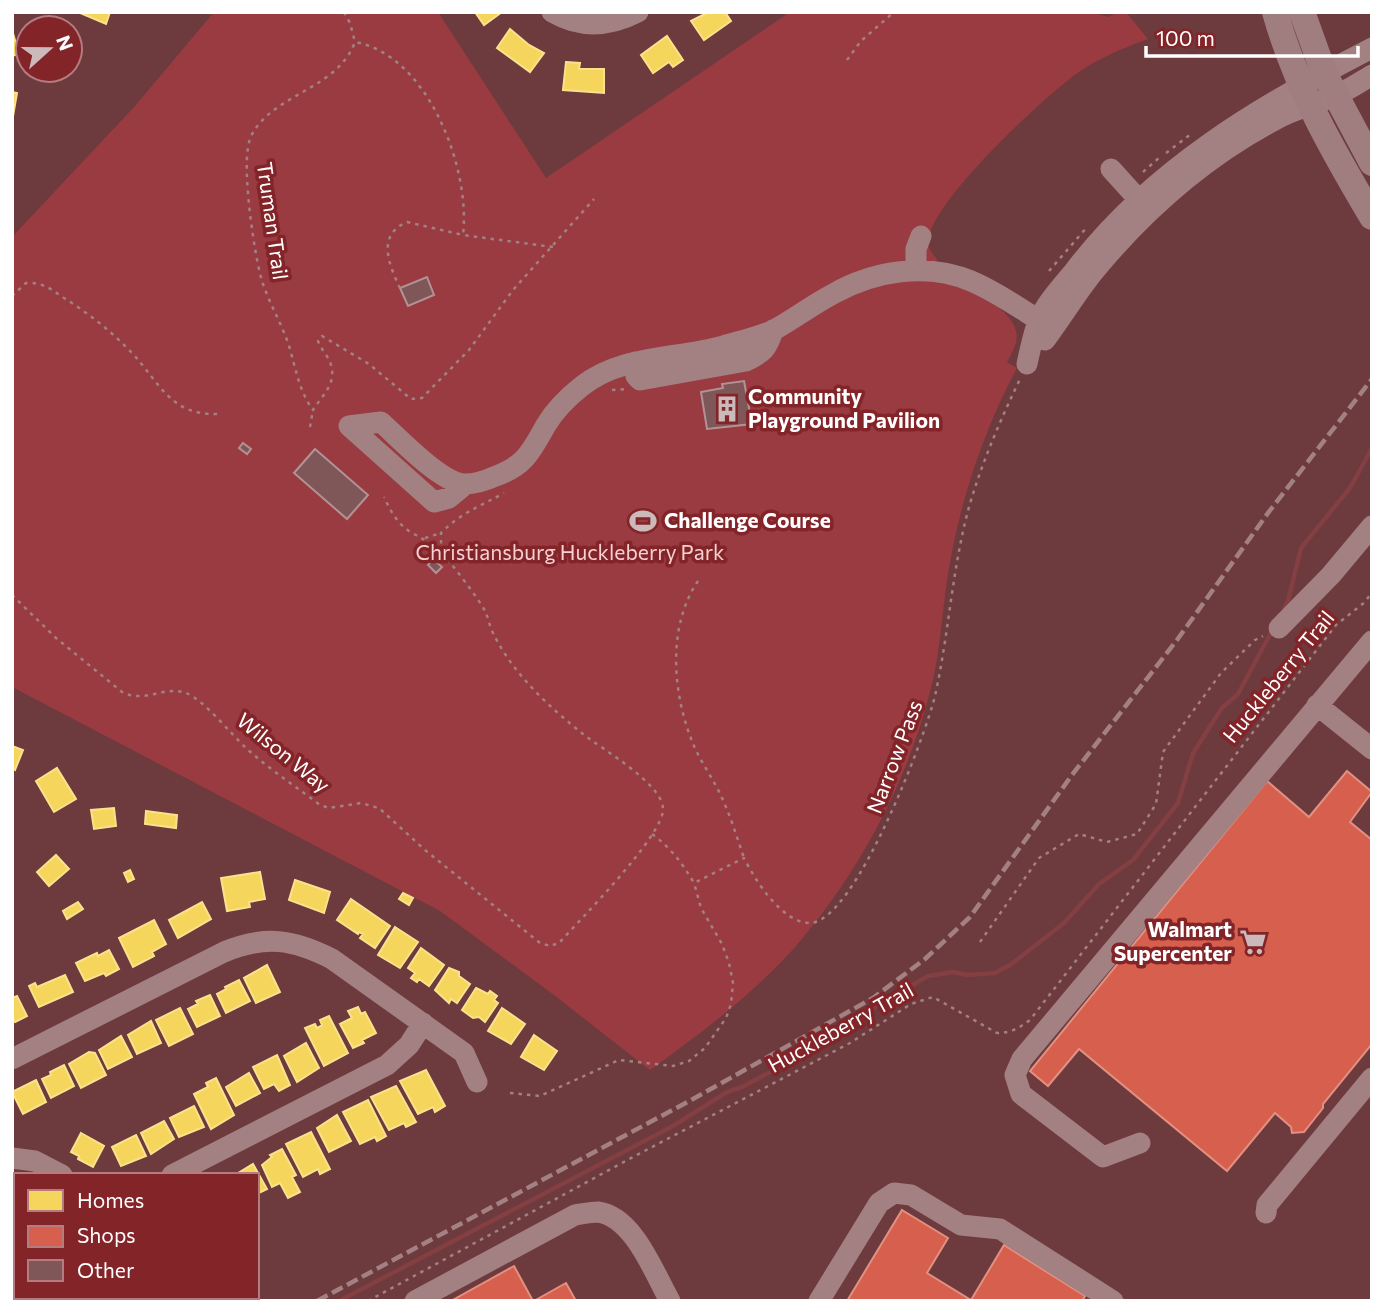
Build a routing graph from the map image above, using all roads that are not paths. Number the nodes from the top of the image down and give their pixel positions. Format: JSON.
{"nodes":[{"id":1,"x":552,"y":12,"type":"edge"},
{"id":2,"x":638,"y":12,"type":"edge"},
{"id":3,"x":1275,"y":12,"type":"edge"},
{"id":4,"x":1302,"y":12,"type":"edge"},
{"id":5,"x":1372,"y":48,"type":"edge"},
{"id":6,"x":1372,"y":75,"type":"edge"},
{"id":7,"x":1330,"y":84,"type":"junction"},
{"id":8,"x":1304,"y":96,"type":"junction"},
{"id":9,"x":1372,"y":163,"type":"edge"},
{"id":10,"x":1111,"y":169,"type":"dead end"},
{"id":11,"x":1139,"y":200,"type":"junction"},
{"id":12,"x":1372,"y":217,"type":"edge"},
{"id":13,"x":920,"y":236,"type":"dead end"},
{"id":14,"x":916,"y":271,"type":"junction"},
{"id":15,"x":1046,"y":325,"type":"junction"},
{"id":16,"x":349,"y":426,"type":"dead end"},
{"id":17,"x":1372,"y":526,"type":"edge"},
{"id":18,"x":1279,"y":628,"type":"road end"},
{"id":19,"x":1372,"y":640,"type":"edge"},
{"id":20,"x":1317,"y":705,"type":"junction"},
{"id":21,"x":1372,"y":748,"type":"edge"},
{"id":22,"x":423,"y":1023,"type":"junction"},
{"id":23,"x":12,"y":1059,"type":"edge"},
{"id":24,"x":1372,"y":1078,"type":"edge"},
{"id":25,"x":477,"y":1082,"type":"dead end"},
{"id":26,"x":1140,"y":1143,"type":"dead end"},
{"id":27,"x":12,"y":1158,"type":"edge"},
{"id":28,"x":58,"y":1173,"type":"edge"},
{"id":29,"x":176,"y":1173,"type":"edge"},
{"id":30,"x":1266,"y":1213,"type":"dead end"},
{"id":31,"x":415,"y":1301,"type":"edge"},
{"id":32,"x":670,"y":1301,"type":"edge"},
{"id":33,"x":819,"y":1301,"type":"edge"},
{"id":34,"x":1113,"y":1301,"type":"edge"}],
"edges":[{"from":1,"to":2,"type":"street"},
{"from":3,"to":8,"type":"main road"},
{"from":4,"to":7,"type":"main road"},
{"from":5,"to":7,"type":"street"},
{"from":6,"to":7,"type":"street"},
{"from":7,"to":8,"type":"street"},
{"from":7,"to":9,"type":"main road"},
{"from":8,"to":11,"type":"street"},
{"from":8,"to":12,"type":"main road"},
{"from":8,"to":15,"type":"street"},
{"from":10,"to":11,"type":"street"},
{"from":11,"to":15,"type":"street"},
{"from":13,"to":14,"type":"street"},
{"from":14,"to":15,"type":"street"},
{"from":14,"to":16,"type":"street"},
{"from":17,"to":18,"type":"street"},
{"from":19,"to":20,"type":"street"},
{"from":20,"to":21,"type":"street"},
{"from":20,"to":26,"type":"street"},
{"from":22,"to":23,"type":"street"},
{"from":22,"to":25,"type":"street"},
{"from":22,"to":29,"type":"street"},
{"from":24,"to":30,"type":"street"},
{"from":27,"to":28,"type":"street"},
{"from":31,"to":32,"type":"street"},
{"from":33,"to":34,"type":"street"}]}
